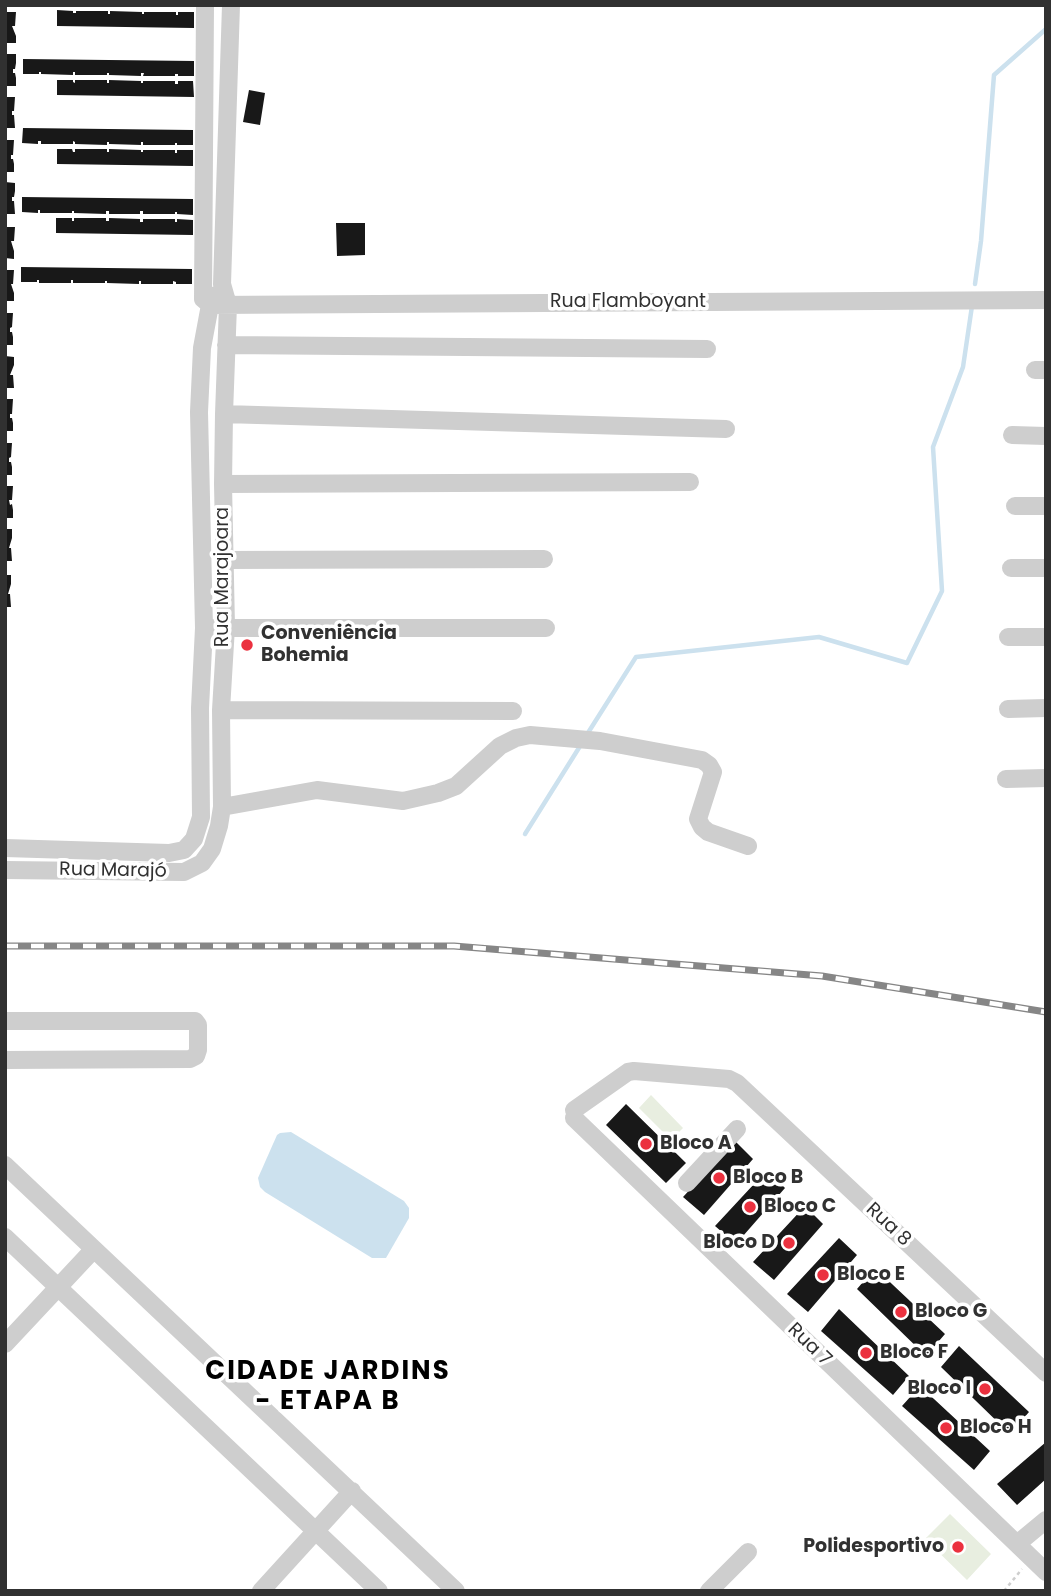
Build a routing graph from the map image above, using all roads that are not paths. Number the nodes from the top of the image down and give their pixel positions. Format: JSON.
{"nodes":[{"id":1,"x":205,"y":5,"type":"edge"},
{"id":2,"x":231,"y":5,"type":"edge"},
{"id":3,"x":222,"y":285,"type":"junction"},
{"id":4,"x":1046,"y":300,"type":"edge"},
{"id":5,"x":210,"y":305,"type":"junction"},
{"id":6,"x":228,"y":305,"type":"junction"},
{"id":7,"x":226,"y":345,"type":"junction"},
{"id":8,"x":707,"y":349,"type":"dead end"},
{"id":9,"x":224,"y":414,"type":"junction"},
{"id":10,"x":726,"y":429,"type":"dead end"},
{"id":11,"x":1012,"y":435,"type":"dead end"},
{"id":12,"x":1046,"y":436,"type":"edge"},
{"id":13,"x":690,"y":482,"type":"dead end"},
{"id":14,"x":223,"y":484,"type":"junction"},
{"id":15,"x":1015,"y":506,"type":"dead end"},
{"id":16,"x":1046,"y":506,"type":"edge"},
{"id":17,"x":544,"y":559,"type":"dead end"},
{"id":18,"x":224,"y":560,"type":"junction"},
{"id":19,"x":1011,"y":568,"type":"dead end"},
{"id":20,"x":1046,"y":568,"type":"edge"},
{"id":21,"x":226,"y":627,"type":"junction"},
{"id":22,"x":204,"y":628,"type":"junction"},
{"id":23,"x":546,"y":628,"type":"dead end"},
{"id":24,"x":1046,"y":637,"type":"edge"},
{"id":25,"x":1008,"y":638,"type":"dead end"},
{"id":26,"x":1046,"y":708,"type":"edge"},
{"id":27,"x":1008,"y":709,"type":"dead end"},
{"id":28,"x":221,"y":710,"type":"junction"},
{"id":29,"x":513,"y":711,"type":"dead end"},
{"id":30,"x":1046,"y":778,"type":"edge"},
{"id":31,"x":1006,"y":779,"type":"dead end"},
{"id":32,"x":222,"y":807,"type":"junction"},
{"id":33,"x":194,"y":839,"type":"junction"},
{"id":34,"x":748,"y":846,"type":"dead end"},
{"id":35,"x":5,"y":848,"type":"edge"},
{"id":36,"x":212,"y":849,"type":"junction"},
{"id":37,"x":5,"y":870,"type":"edge"},
{"id":38,"x":5,"y":1021,"type":"edge"},
{"id":39,"x":5,"y":1060,"type":"edge"},
{"id":40,"x":729,"y":1079,"type":"joint"},
{"id":41,"x":737,"y":1129,"type":"dead end"},
{"id":42,"x":5,"y":1165,"type":"edge"},
{"id":43,"x":687,"y":1183,"type":"dead end"},
{"id":44,"x":5,"y":1237,"type":"edge"},
{"id":45,"x":94,"y":1249,"type":"junction"},
{"id":46,"x":58,"y":1286,"type":"junction"},
{"id":47,"x":5,"y":1343,"type":"edge"},
{"id":48,"x":1046,"y":1373,"type":"edge"},
{"id":49,"x":352,"y":1491,"type":"junction"},
{"id":50,"x":1046,"y":1520,"type":"edge"},
{"id":51,"x":315,"y":1531,"type":"junction"},
{"id":52,"x":1017,"y":1544,"type":"junction"},
{"id":53,"x":748,"y":1552,"type":"dead end"},
{"id":54,"x":1046,"y":1572,"type":"edge"},
{"id":55,"x":261,"y":1591,"type":"edge"},
{"id":56,"x":379,"y":1591,"type":"edge"},
{"id":57,"x":456,"y":1591,"type":"edge"},
{"id":58,"x":709,"y":1591,"type":"edge"}],
"edges":[{"from":1,"to":5,"type":"street"},
{"from":2,"to":3,"type":"street"},
{"from":3,"to":5,"type":"street"},
{"from":3,"to":6,"type":"street","name":"Rua Marajoara"},
{"from":4,"to":6,"type":"street","name":"Rua Flamboyant"},
{"from":5,"to":6,"type":"street","name":"Rua Flamboyant"},
{"from":5,"to":22,"type":"street","name":"Rua Marajoara"},
{"from":6,"to":7,"type":"street","name":"Rua Marajoara"},
{"from":7,"to":8,"type":"street"},
{"from":7,"to":9,"type":"street","name":"Rua Marajoara"},
{"from":9,"to":10,"type":"street"},
{"from":9,"to":14,"type":"street","name":"Rua Marajoara"},
{"from":11,"to":12,"type":"street"},
{"from":13,"to":14,"type":"street"},
{"from":14,"to":18,"type":"street","name":"Rua Marajoara"},
{"from":15,"to":16,"type":"street"},
{"from":17,"to":18,"type":"street"},
{"from":18,"to":21,"type":"street","name":"Rua Marajoara"},
{"from":19,"to":20,"type":"street"},
{"from":21,"to":22,"type":"street"},
{"from":21,"to":23,"type":"street"},
{"from":21,"to":28,"type":"street","name":"Rua Marajoara"},
{"from":22,"to":33,"type":"street","name":"Rua Marajoara"},
{"from":24,"to":25,"type":"street"},
{"from":26,"to":27,"type":"street"},
{"from":28,"to":29,"type":"street"},
{"from":28,"to":32,"type":"street","name":"Rua Marajoara"},
{"from":30,"to":31,"type":"street"},
{"from":32,"to":34,"type":"street"},
{"from":32,"to":36,"type":"street","name":"Rua Marajoara"},
{"from":33,"to":35,"type":"street","name":"Rua Marajó"},
{"from":33,"to":36,"type":"street"},
{"from":36,"to":37,"type":"street","name":"Rua Marajó"},
{"from":38,"to":39,"type":"street"},
{"from":40,"to":48,"type":"street","name":"Rua 8"},
{"from":40,"to":52,"type":"street","name":"Rua 7"},
{"from":41,"to":43,"type":"street"},
{"from":42,"to":45,"type":"street"},
{"from":44,"to":46,"type":"street"},
{"from":45,"to":46,"type":"street"},
{"from":45,"to":49,"type":"street"},
{"from":46,"to":47,"type":"street"},
{"from":46,"to":51,"type":"street"},
{"from":49,"to":51,"type":"street"},
{"from":49,"to":57,"type":"street"},
{"from":50,"to":52,"type":"street"},
{"from":51,"to":55,"type":"street"},
{"from":51,"to":56,"type":"street"},
{"from":52,"to":54,"type":"street","name":"Rua 7"},
{"from":53,"to":58,"type":"street"}]}
